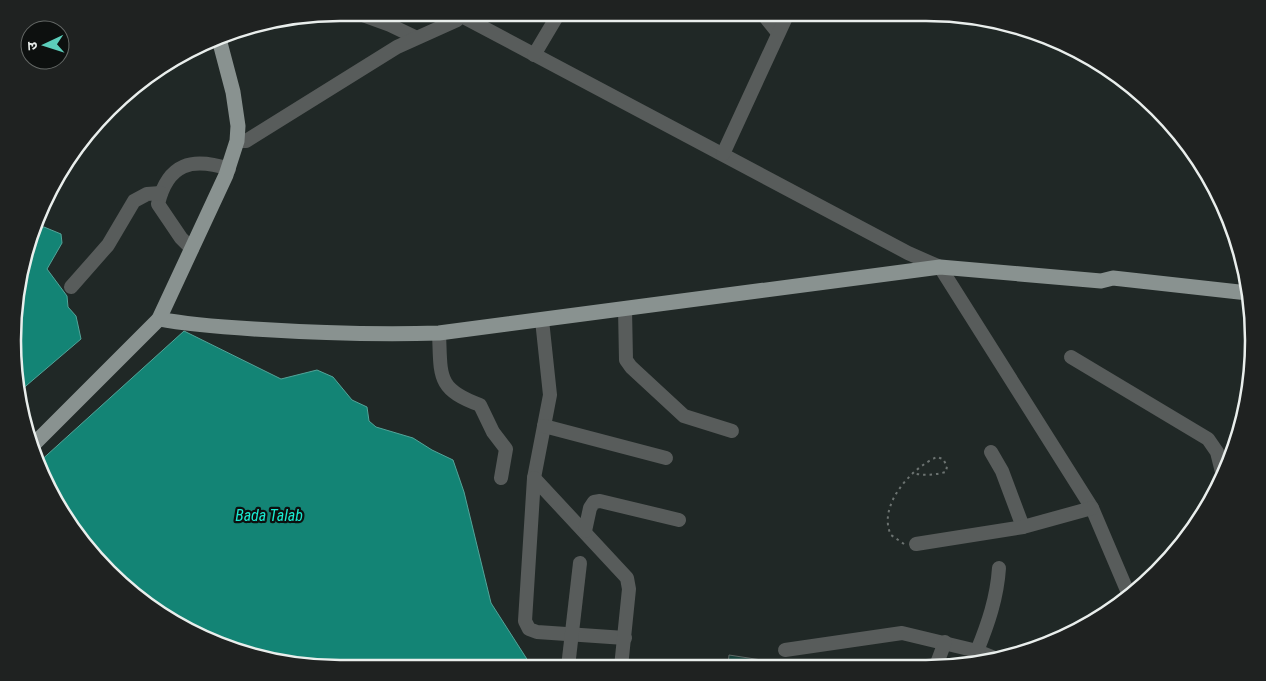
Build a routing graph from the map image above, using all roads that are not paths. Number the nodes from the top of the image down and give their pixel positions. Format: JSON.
{"nodes":[{"id":1,"x":380,"y":21,"type":"edge"},
{"id":2,"x":455,"y":21,"type":"edge"},
{"id":3,"x":471,"y":21,"type":"edge"},
{"id":4,"x":554,"y":21,"type":"edge"},
{"id":5,"x":768,"y":21,"type":"edge"},
{"id":6,"x":784,"y":21,"type":"edge"},
{"id":7,"x":778,"y":33,"type":"junction"},
{"id":8,"x":415,"y":37,"type":"junction"},
{"id":9,"x":218,"y":46,"type":"edge"},
{"id":10,"x":534,"y":54,"type":"junction"},
{"id":11,"x":237,"y":141,"type":"junction"},
{"id":12,"x":722,"y":154,"type":"junction"},
{"id":13,"x":229,"y":169,"type":"junction"},
{"id":14,"x":161,"y":193,"type":"junction"},
{"id":15,"x":192,"y":249,"type":"junction"},
{"id":16,"x":940,"y":268,"type":"junction"},
{"id":17,"x":1101,"y":281,"type":"junction"},
{"id":18,"x":71,"y":287,"type":"dead end"},
{"id":19,"x":1241,"y":292,"type":"edge"},
{"id":20,"x":1242,"y":302,"type":"edge"},
{"id":21,"x":625,"y":309,"type":"junction"},
{"id":22,"x":159,"y":319,"type":"junction"},
{"id":23,"x":542,"y":320,"type":"junction"},
{"id":24,"x":439,"y":333,"type":"junction"},
{"id":25,"x":1071,"y":356,"type":"dead end"},
{"id":26,"x":544,"y":426,"type":"junction"},
{"id":27,"x":732,"y":431,"type":"dead end"},
{"id":28,"x":37,"y":440,"type":"edge"},
{"id":29,"x":990,"y":452,"type":"dead end"},
{"id":30,"x":666,"y":458,"type":"dead end"},
{"id":31,"x":1220,"y":463,"type":"edge"},
{"id":32,"x":501,"y":478,"type":"dead end"},
{"id":33,"x":534,"y":478,"type":"junction"},
{"id":34,"x":1092,"y":508,"type":"junction"},
{"id":35,"x":679,"y":520,"type":"dead end"},
{"id":36,"x":1023,"y":528,"type":"junction"},
{"id":37,"x":585,"y":531,"type":"junction"},
{"id":38,"x":916,"y":544,"type":"road end"},
{"id":39,"x":580,"y":563,"type":"dead end"},
{"id":40,"x":998,"y":568,"type":"dead end"},
{"id":41,"x":1126,"y":589,"type":"edge"},
{"id":42,"x":573,"y":634,"type":"junction"},
{"id":43,"x":625,"y":638,"type":"junction"},
{"id":44,"x":945,"y":642,"type":"junction"},
{"id":45,"x":785,"y":650,"type":"dead end"},
{"id":46,"x":977,"y":651,"type":"junction"},
{"id":47,"x":985,"y":654,"type":"edge"},
{"id":48,"x":938,"y":659,"type":"edge"},
{"id":49,"x":569,"y":660,"type":"edge"},
{"id":50,"x":622,"y":660,"type":"edge"}],
"edges":[{"from":1,"to":8,"type":"street"},
{"from":2,"to":8,"type":"street"},
{"from":3,"to":10,"type":"street"},
{"from":4,"to":10,"type":"street"},
{"from":5,"to":7,"type":"street"},
{"from":6,"to":7,"type":"street"},
{"from":7,"to":12,"type":"street"},
{"from":8,"to":11,"type":"street"},
{"from":9,"to":11,"type":"main road"},
{"from":10,"to":12,"type":"street"},
{"from":11,"to":13,"type":"main road"},
{"from":12,"to":16,"type":"street"},
{"from":13,"to":14,"type":"street"},
{"from":13,"to":15,"type":"main road"},
{"from":14,"to":15,"type":"street"},
{"from":14,"to":18,"type":"street"},
{"from":15,"to":22,"type":"main road"},
{"from":16,"to":17,"type":"main road"},
{"from":16,"to":21,"type":"main road"},
{"from":16,"to":34,"type":"street"},
{"from":17,"to":19,"type":"main road"},
{"from":17,"to":20,"type":"main road"},
{"from":21,"to":23,"type":"main road"},
{"from":21,"to":27,"type":"street"},
{"from":22,"to":24,"type":"main road"},
{"from":22,"to":28,"type":"main road"},
{"from":23,"to":24,"type":"main road"},
{"from":23,"to":26,"type":"street"},
{"from":24,"to":32,"type":"street"},
{"from":25,"to":31,"type":"street"},
{"from":26,"to":30,"type":"street"},
{"from":26,"to":33,"type":"street"},
{"from":29,"to":36,"type":"street"},
{"from":33,"to":37,"type":"street"},
{"from":33,"to":42,"type":"street"},
{"from":34,"to":36,"type":"street"},
{"from":34,"to":41,"type":"street"},
{"from":35,"to":37,"type":"street"},
{"from":36,"to":38,"type":"street"},
{"from":37,"to":43,"type":"street"},
{"from":39,"to":42,"type":"street"},
{"from":40,"to":46,"type":"street"},
{"from":42,"to":43,"type":"street"},
{"from":42,"to":49,"type":"street"},
{"from":43,"to":50,"type":"street"},
{"from":44,"to":45,"type":"street"},
{"from":44,"to":46,"type":"street"},
{"from":44,"to":48,"type":"street"},
{"from":46,"to":47,"type":"street"}]}
